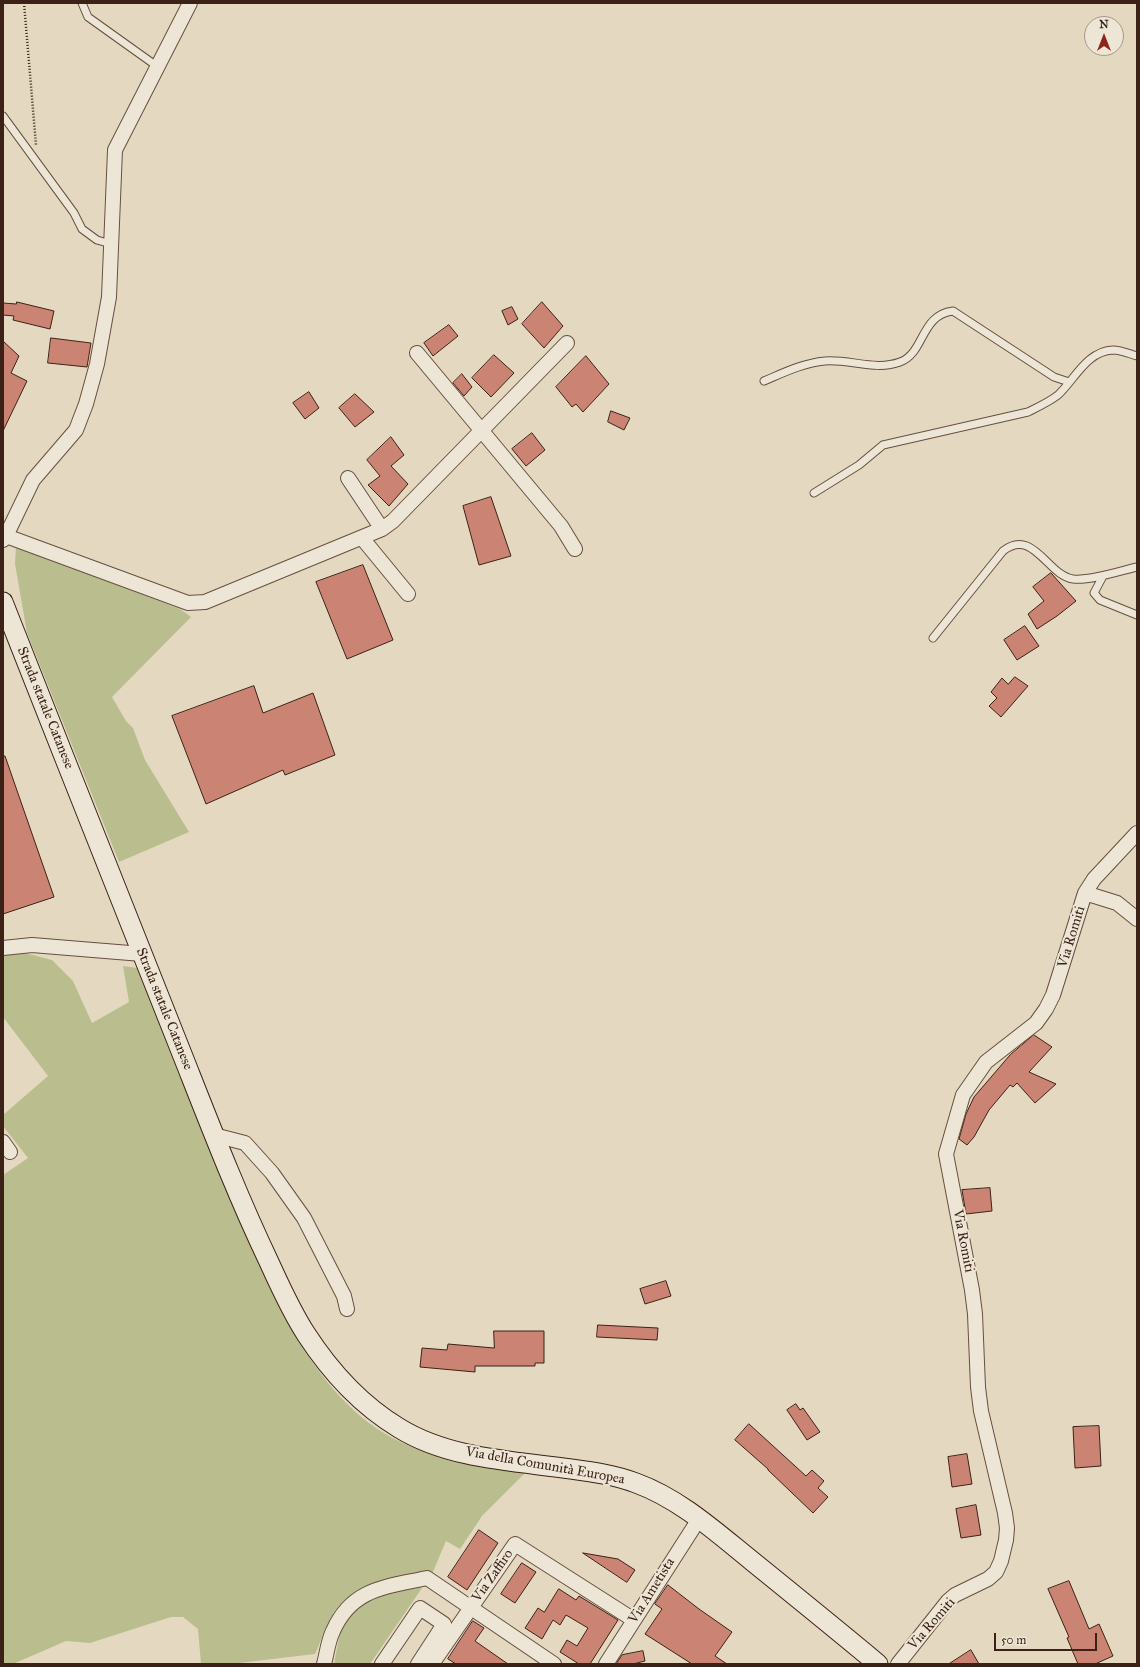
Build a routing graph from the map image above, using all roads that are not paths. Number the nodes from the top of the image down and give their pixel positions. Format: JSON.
{"nodes":[{"id":1,"x":82,"y":3,"type":"edge"},
{"id":2,"x":190,"y":3,"type":"edge"},
{"id":3,"x":158,"y":67,"type":"junction"},
{"id":4,"x":3,"y":116,"type":"edge"},
{"id":5,"x":111,"y":244,"type":"junction"},
{"id":6,"x":567,"y":343,"type":"dead end"},
{"id":7,"x":417,"y":353,"type":"dead end"},
{"id":8,"x":1137,"y":356,"type":"edge"},
{"id":9,"x":764,"y":381,"type":"dead end"},
{"id":10,"x":1069,"y":382,"type":"junction"},
{"id":11,"x":481,"y":432,"type":"junction"},
{"id":12,"x":348,"y":478,"type":"dead end"},
{"id":13,"x":814,"y":493,"type":"dead end"},
{"id":14,"x":382,"y":529,"type":"junction"},
{"id":15,"x":4,"y":536,"type":"edge"},
{"id":16,"x":362,"y":538,"type":"junction"},
{"id":17,"x":575,"y":549,"type":"dead end"},
{"id":18,"x":1137,"y":567,"type":"edge"},
{"id":19,"x":1103,"y":576,"type":"junction"},
{"id":20,"x":408,"y":594,"type":"dead end"},
{"id":21,"x":3,"y":602,"type":"edge"},
{"id":22,"x":1137,"y":615,"type":"edge"},
{"id":23,"x":933,"y":638,"type":"dead end"},
{"id":24,"x":1137,"y":833,"type":"edge"},
{"id":25,"x":1085,"y":893,"type":"junction"},
{"id":26,"x":1137,"y":919,"type":"edge"},
{"id":27,"x":3,"y":948,"type":"edge"},
{"id":28,"x":142,"y":954,"type":"junction"},
{"id":29,"x":214,"y":1135,"type":"junction"},
{"id":30,"x":347,"y":1309,"type":"dead end"},
{"id":31,"x":358,"y":1397,"type":"joint"},
{"id":32,"x":699,"y":1518,"type":"junction"},
{"id":33,"x":471,"y":1608,"type":"junction"},
{"id":34,"x":634,"y":1620,"type":"junction"},
{"id":35,"x":324,"y":1664,"type":"edge"},
{"id":36,"x":382,"y":1664,"type":"edge"},
{"id":37,"x":418,"y":1664,"type":"edge"},
{"id":38,"x":432,"y":1664,"type":"edge"},
{"id":39,"x":554,"y":1664,"type":"edge"},
{"id":40,"x":606,"y":1664,"type":"edge"},
{"id":41,"x":878,"y":1664,"type":"edge"},
{"id":42,"x":898,"y":1664,"type":"edge"}],
"edges":[{"from":1,"to":3,"type":"lane"},
{"from":2,"to":3,"type":"street"},
{"from":3,"to":5,"type":"street"},
{"from":4,"to":5,"type":"lane"},
{"from":5,"to":15,"type":"street"},
{"from":6,"to":11,"type":"street"},
{"from":7,"to":11,"type":"street"},
{"from":8,"to":10,"type":"lane"},
{"from":9,"to":10,"type":"lane"},
{"from":10,"to":13,"type":"lane"},
{"from":11,"to":14,"type":"street"},
{"from":11,"to":17,"type":"street"},
{"from":12,"to":14,"type":"street"},
{"from":14,"to":16,"type":"street"},
{"from":15,"to":16,"type":"street"},
{"from":16,"to":20,"type":"street"},
{"from":18,"to":19,"type":"lane"},
{"from":19,"to":22,"type":"lane"},
{"from":19,"to":23,"type":"lane"},
{"from":21,"to":28,"type":"main road","name":"Strada statale Catanese"},
{"from":24,"to":25,"type":"street","name":"Via Romiti"},
{"from":25,"to":26,"type":"street"},
{"from":25,"to":42,"type":"street","name":"Via Romiti"},
{"from":27,"to":28,"type":"street"},
{"from":28,"to":29,"type":"main road","name":"Strada statale Catanese"},
{"from":29,"to":30,"type":"street"},
{"from":29,"to":31,"type":"main road","name":"Strada statale Catanese"},
{"from":31,"to":32,"type":"main road","name":"Via della Comunità Europea"},
{"from":32,"to":34,"type":"street","name":"Via Ametista"},
{"from":32,"to":41,"type":"main road","name":"Via della Comunità Europea"},
{"from":33,"to":34,"type":"street","name":"Via Zaffiro"},
{"from":33,"to":35,"type":"street"},
{"from":33,"to":38,"type":"street","name":"Via Zaffiro"},
{"from":33,"to":39,"type":"street"},
{"from":34,"to":40,"type":"street","name":"Via Ametista"},
{"from":36,"to":37,"type":"street"}]}
